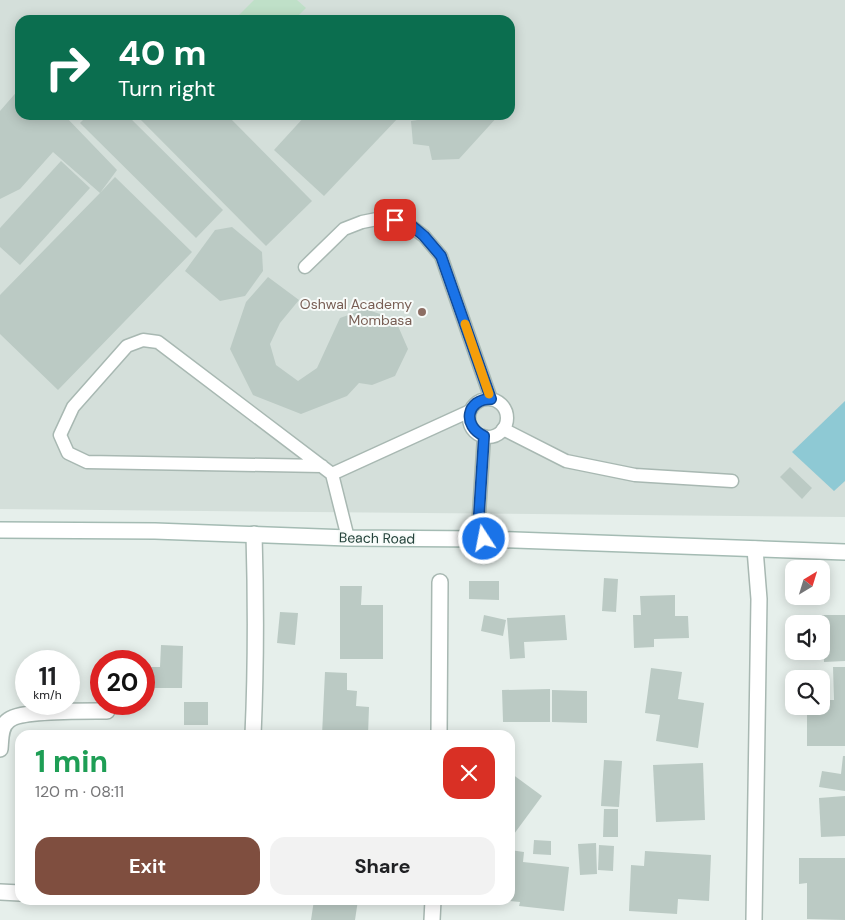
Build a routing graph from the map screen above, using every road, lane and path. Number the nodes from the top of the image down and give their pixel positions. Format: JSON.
{"nodes":[{"id":1,"x":305,"y":267,"type":"dead end"},
{"id":2,"x":491,"y":399,"type":"junction"},
{"id":3,"x":470,"y":411,"type":"junction"},
{"id":4,"x":503,"y":429,"type":"junction"},
{"id":5,"x":484,"y":436,"type":"junction"},
{"id":6,"x":322,"y":466,"type":"junction"},
{"id":7,"x":332,"y":474,"type":"junction"},
{"id":8,"x":732,"y":481,"type":"dead end"},
{"id":9,"x":0,"y":530,"type":"edge"},
{"id":10,"x":254,"y":534,"type":"junction"},
{"id":11,"x":348,"y":538,"type":"junction"},
{"id":12,"x":484,"y":539,"type":"junction"},
{"id":13,"x":755,"y":549,"type":"junction"},
{"id":14,"x":845,"y":552,"type":"edge"},
{"id":15,"x":440,"y":582,"type":"dead end"},
{"id":16,"x":90,"y":712,"type":"edge"},
{"id":17,"x":253,"y":730,"type":"edge"},
{"id":18,"x":439,"y":730,"type":"edge"},
{"id":19,"x":0,"y":749,"type":"edge"},
{"id":20,"x":0,"y":892,"type":"edge"},
{"id":21,"x":15,"y":892,"type":"edge"},
{"id":22,"x":433,"y":905,"type":"edge"},
{"id":23,"x":432,"y":920,"type":"edge"},
{"id":24,"x":754,"y":920,"type":"edge"}],
"edges":[{"from":1,"to":2,"type":"lane"},
{"from":2,"to":3,"type":"lane"},
{"from":2,"to":4,"type":"lane"},
{"from":3,"to":5,"type":"lane"},
{"from":3,"to":7,"type":"lane"},
{"from":4,"to":5,"type":"lane"},
{"from":4,"to":8,"type":"lane"},
{"from":5,"to":12,"type":"lane"},
{"from":6,"to":6,"type":"lane"},
{"from":6,"to":7,"type":"lane"},
{"from":7,"to":11,"type":"lane"},
{"from":9,"to":10,"type":"street","name":"Beach Road"},
{"from":10,"to":11,"type":"street","name":"Beach Road"},
{"from":10,"to":17,"type":"street"},
{"from":11,"to":12,"type":"street","name":"Beach Road"},
{"from":12,"to":13,"type":"street","name":"Beach Road"},
{"from":13,"to":14,"type":"street","name":"Beach Road"},
{"from":13,"to":24,"type":"street"},
{"from":15,"to":18,"type":"street"},
{"from":16,"to":19,"type":"street"},
{"from":20,"to":21,"type":"street"},
{"from":22,"to":23,"type":"street"}]}
